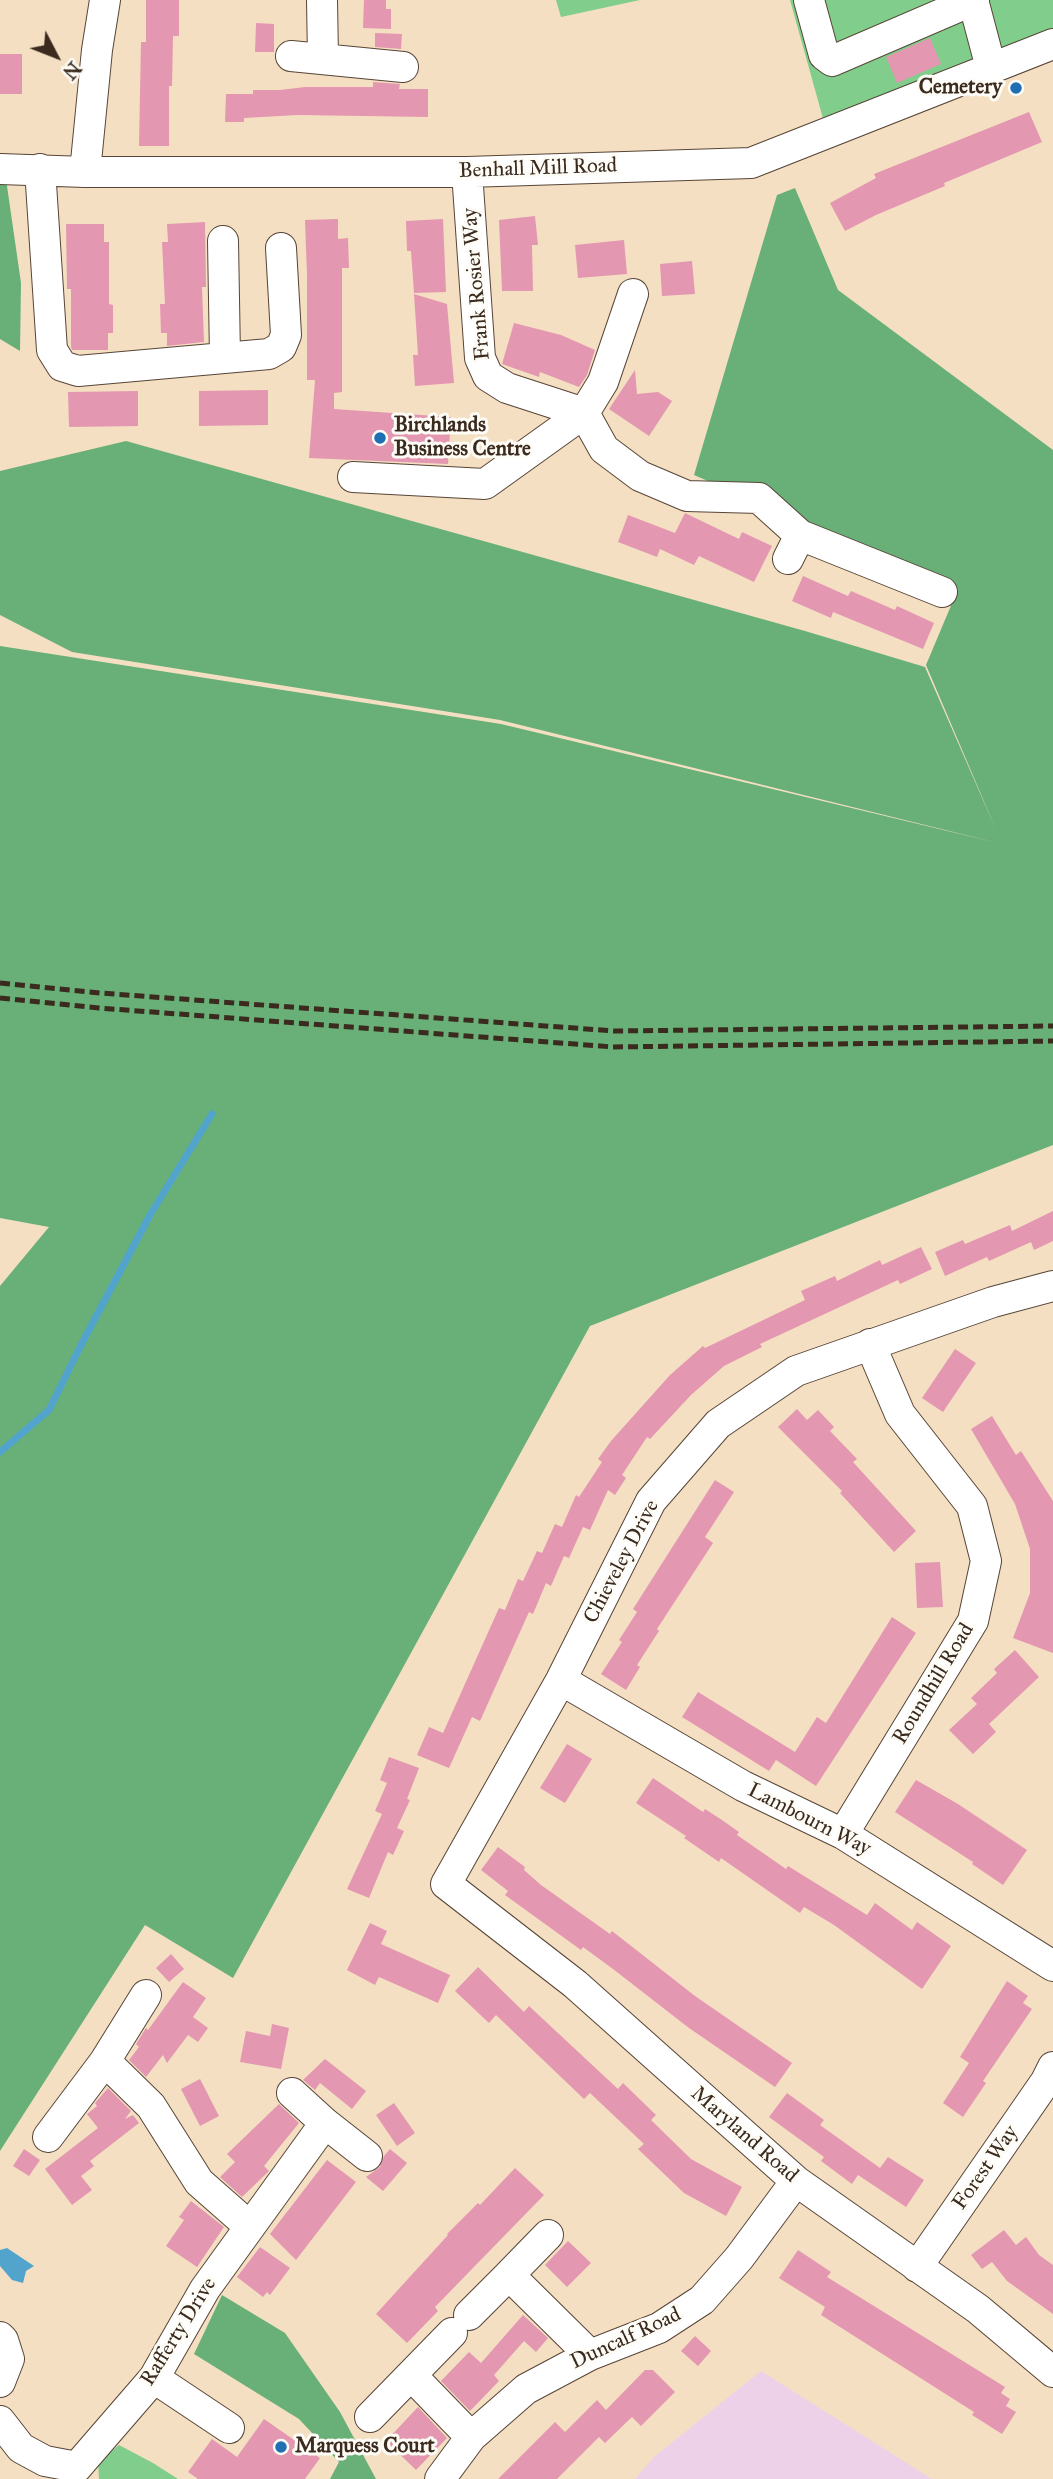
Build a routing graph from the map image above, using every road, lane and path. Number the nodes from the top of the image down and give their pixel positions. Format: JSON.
{"nodes":[{"id":1,"x":105,"y":0,"type":"edge"},
{"id":2,"x":323,"y":0,"type":"edge"},
{"id":3,"x":809,"y":0,"type":"edge"},
{"id":4,"x":974,"y":0,"type":"edge"},
{"id":5,"x":1053,"y":44,"type":"edge"},
{"id":6,"x":291,"y":56,"type":"dead end"},
{"id":7,"x":323,"y":57,"type":"junction"},
{"id":8,"x":403,"y":67,"type":"dead end"},
{"id":9,"x":991,"y":68,"type":"junction"},
{"id":10,"x":0,"y":169,"type":"edge"},
{"id":11,"x":40,"y":169,"type":"junction"},
{"id":12,"x":85,"y":172,"type":"junction"},
{"id":13,"x":467,"y":172,"type":"junction"},
{"id":14,"x":223,"y":241,"type":"dead end"},
{"id":15,"x":281,"y":248,"type":"dead end"},
{"id":16,"x":633,"y":294,"type":"dead end"},
{"id":17,"x":225,"y":357,"type":"junction"},
{"id":18,"x":584,"y":413,"type":"junction"},
{"id":19,"x":353,"y":477,"type":"dead end"},
{"id":20,"x":942,"y":592,"type":"dead end"},
{"id":21,"x":1053,"y":1286,"type":"edge"},
{"id":22,"x":870,"y":1344,"type":"junction"},
{"id":23,"x":561,"y":1680,"type":"junction"},
{"id":24,"x":843,"y":1834,"type":"junction"},
{"id":25,"x":446,"y":1884,"type":"joint"},
{"id":26,"x":1053,"y":1966,"type":"edge"},
{"id":27,"x":146,"y":1995,"type":"dead end"},
{"id":28,"x":105,"y":2061,"type":"junction"},
{"id":29,"x":1053,"y":2067,"type":"edge"},
{"id":30,"x":292,"y":2093,"type":"dead end"},
{"id":31,"x":326,"y":2123,"type":"junction"},
{"id":32,"x":48,"y":2137,"type":"dead end"},
{"id":33,"x":367,"y":2156,"type":"dead end"},
{"id":34,"x":796,"y":2181,"type":"junction"},
{"id":35,"x":249,"y":2226,"type":"junction"},
{"id":36,"x":548,"y":2235,"type":"dead end"},
{"id":37,"x":917,"y":2267,"type":"junction"},
{"id":38,"x":509,"y":2275,"type":"junction"},
{"id":39,"x":0,"y":2337,"type":"edge"},
{"id":40,"x":590,"y":2356,"type":"junction"},
{"id":41,"x":1053,"y":2372,"type":"edge"},
{"id":42,"x":411,"y":2375,"type":"junction"},
{"id":43,"x":154,"y":2378,"type":"junction"},
{"id":44,"x":0,"y":2382,"type":"edge"},
{"id":45,"x":370,"y":2417,"type":"dead end"},
{"id":46,"x":0,"y":2421,"type":"edge"},
{"id":47,"x":229,"y":2428,"type":"dead end"},
{"id":48,"x":471,"y":2437,"type":"junction"},
{"id":49,"x":80,"y":2473,"type":"edge"},
{"id":50,"x":440,"y":2479,"type":"edge"}],
"edges":[{"from":1,"to":12,"type":"street"},
{"from":2,"to":7,"type":"street"},
{"from":3,"to":4,"type":"street"},
{"from":4,"to":9,"type":"street"},
{"from":5,"to":9,"type":"street","name":"Benhall Mill Road"},
{"from":6,"to":7,"type":"street"},
{"from":7,"to":8,"type":"street"},
{"from":9,"to":13,"type":"street","name":"Benhall Mill Road"},
{"from":10,"to":11,"type":"street","name":"Benhall Mill Road"},
{"from":11,"to":12,"type":"street","name":"Benhall Mill Road"},
{"from":11,"to":17,"type":"street"},
{"from":12,"to":13,"type":"street","name":"Benhall Mill Road"},
{"from":13,"to":18,"type":"street","name":"Frank Rosier Way"},
{"from":14,"to":17,"type":"street"},
{"from":15,"to":17,"type":"street"},
{"from":16,"to":18,"type":"street"},
{"from":18,"to":19,"type":"street"},
{"from":18,"to":20,"type":"street"},
{"from":21,"to":22,"type":"street","name":"Chieveley Drive"},
{"from":22,"to":23,"type":"street","name":"Chieveley Drive"},
{"from":22,"to":24,"type":"street","name":"Roundhill Road"},
{"from":23,"to":24,"type":"street","name":"Lambourn Way"},
{"from":23,"to":25,"type":"street","name":"Chieveley Drive"},
{"from":24,"to":26,"type":"street","name":"Lambourn Way"},
{"from":25,"to":34,"type":"street","name":"Maryland Road"},
{"from":27,"to":28,"type":"street"},
{"from":28,"to":32,"type":"street"},
{"from":28,"to":35,"type":"street"},
{"from":29,"to":37,"type":"street","name":"Forest Way"},
{"from":30,"to":31,"type":"street"},
{"from":31,"to":33,"type":"street"},
{"from":31,"to":35,"type":"street","name":"Rafferty Drive"},
{"from":34,"to":37,"type":"street","name":"Maryland Road"},
{"from":34,"to":40,"type":"street","name":"Duncalf Road"},
{"from":35,"to":43,"type":"street","name":"Rafferty Drive"},
{"from":36,"to":38,"type":"street"},
{"from":37,"to":41,"type":"street","name":"Maryland Road"},
{"from":38,"to":40,"type":"street"},
{"from":38,"to":42,"type":"street"},
{"from":39,"to":44,"type":"street"},
{"from":40,"to":48,"type":"street","name":"Duncalf Road"},
{"from":42,"to":45,"type":"street"},
{"from":42,"to":48,"type":"street"},
{"from":43,"to":47,"type":"street"},
{"from":43,"to":49,"type":"street","name":"Rafferty Drive"},
{"from":46,"to":49,"type":"street"},
{"from":48,"to":50,"type":"street","name":"Duncalf Road"}]}
